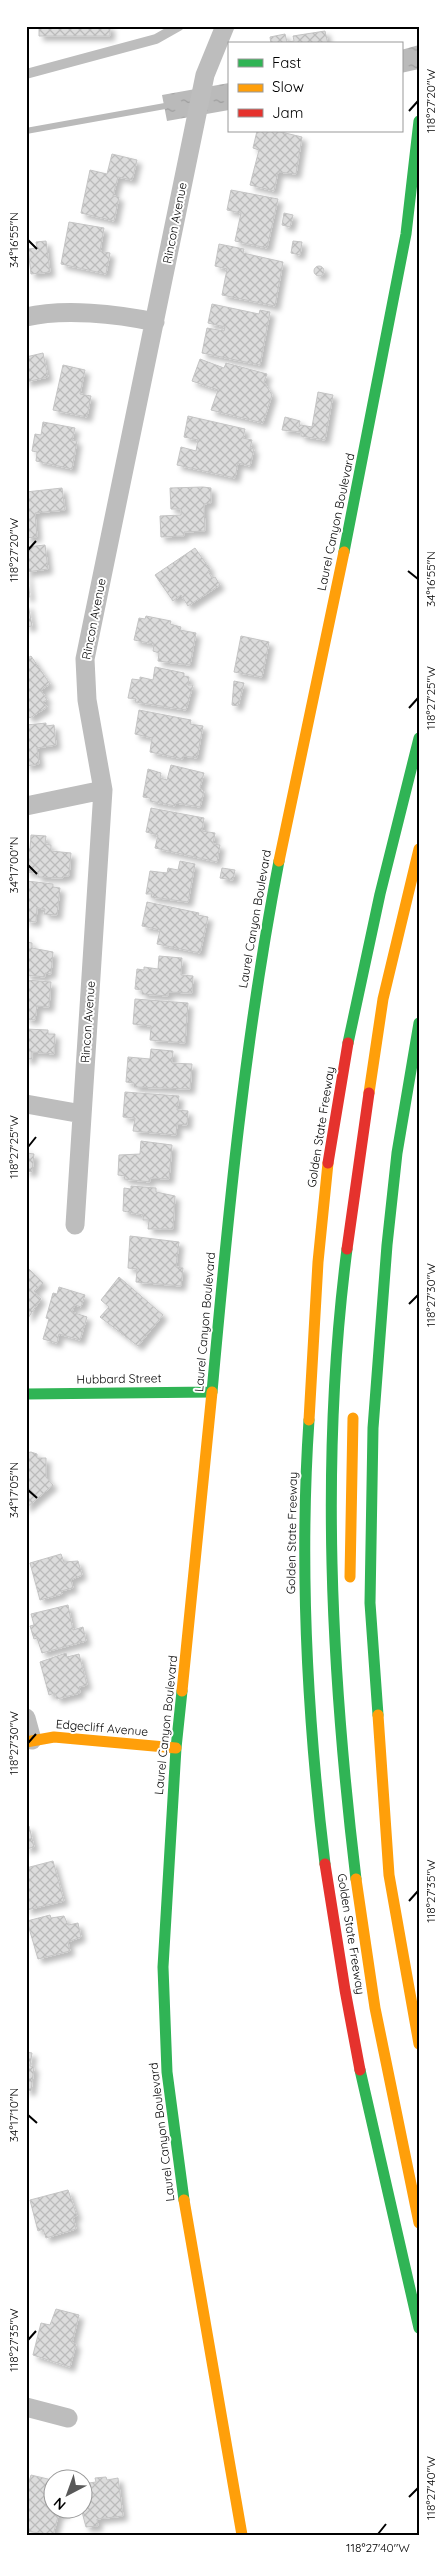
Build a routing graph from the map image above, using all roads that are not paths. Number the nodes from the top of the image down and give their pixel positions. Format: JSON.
{"nodes":[{"id":1,"x":179,"y":26,"type":"edge"},
{"id":2,"x":225,"y":26,"type":"edge"},
{"id":3,"x":26,"y":74,"type":"edge"},
{"id":4,"x":419,"y":121,"type":"edge"},
{"id":5,"x":26,"y":317,"type":"edge"},
{"id":6,"x":155,"y":322,"type":"junction"},
{"id":7,"x":419,"y":738,"type":"edge"},
{"id":8,"x":103,"y":790,"type":"junction"},
{"id":9,"x":26,"y":806,"type":"edge"},
{"id":10,"x":419,"y":849,"type":"edge"},
{"id":11,"x":419,"y":1023,"type":"edge"},
{"id":12,"x":26,"y":1104,"type":"edge"},
{"id":13,"x":82,"y":1114,"type":"junction"},
{"id":14,"x":75,"y":1225,"type":"dead end"},
{"id":15,"x":212,"y":1392,"type":"junction"},
{"id":16,"x":26,"y":1394,"type":"edge"},
{"id":17,"x":353,"y":1403,"type":"dead end"},
{"id":18,"x":350,"y":1590,"type":"dead end"},
{"id":19,"x":26,"y":1718,"type":"edge"},
{"id":20,"x":29,"y":1741,"type":"edge"},
{"id":21,"x":176,"y":1748,"type":"junction"},
{"id":22,"x":419,"y":2044,"type":"edge"},
{"id":23,"x":419,"y":2223,"type":"edge"},
{"id":24,"x":419,"y":2328,"type":"edge"},
{"id":25,"x":26,"y":2407,"type":"edge"},
{"id":26,"x":68,"y":2418,"type":"dead end"},
{"id":27,"x":242,"y":2535,"type":"edge"}],
"edges":[{"from":1,"to":3,"type":"lane"},
{"from":2,"to":6,"type":"street","name":"Rincon Avenue"},
{"from":4,"to":15,"type":"main road","name":"Laurel Canyon Boulevard"},
{"from":5,"to":6,"type":"street"},
{"from":6,"to":8,"type":"street","name":"Rincon Avenue"},
{"from":7,"to":24,"type":"main road","name":"Golden State Freeway"},
{"from":8,"to":9,"type":"street"},
{"from":8,"to":13,"type":"street","name":"Rincon Avenue"},
{"from":10,"to":23,"type":"main road"},
{"from":11,"to":22,"type":"main road"},
{"from":12,"to":13,"type":"street"},
{"from":13,"to":14,"type":"street","name":"Rincon Avenue"},
{"from":15,"to":16,"type":"main road","name":"Hubbard Street"},
{"from":15,"to":21,"type":"main road","name":"Laurel Canyon Boulevard"},
{"from":17,"to":18,"type":"main road"},
{"from":19,"to":20,"type":"street"},
{"from":20,"to":21,"type":"main road","name":"Edgecliff Avenue"},
{"from":21,"to":27,"type":"main road","name":"Laurel Canyon Boulevard"},
{"from":25,"to":26,"type":"street"}]}
